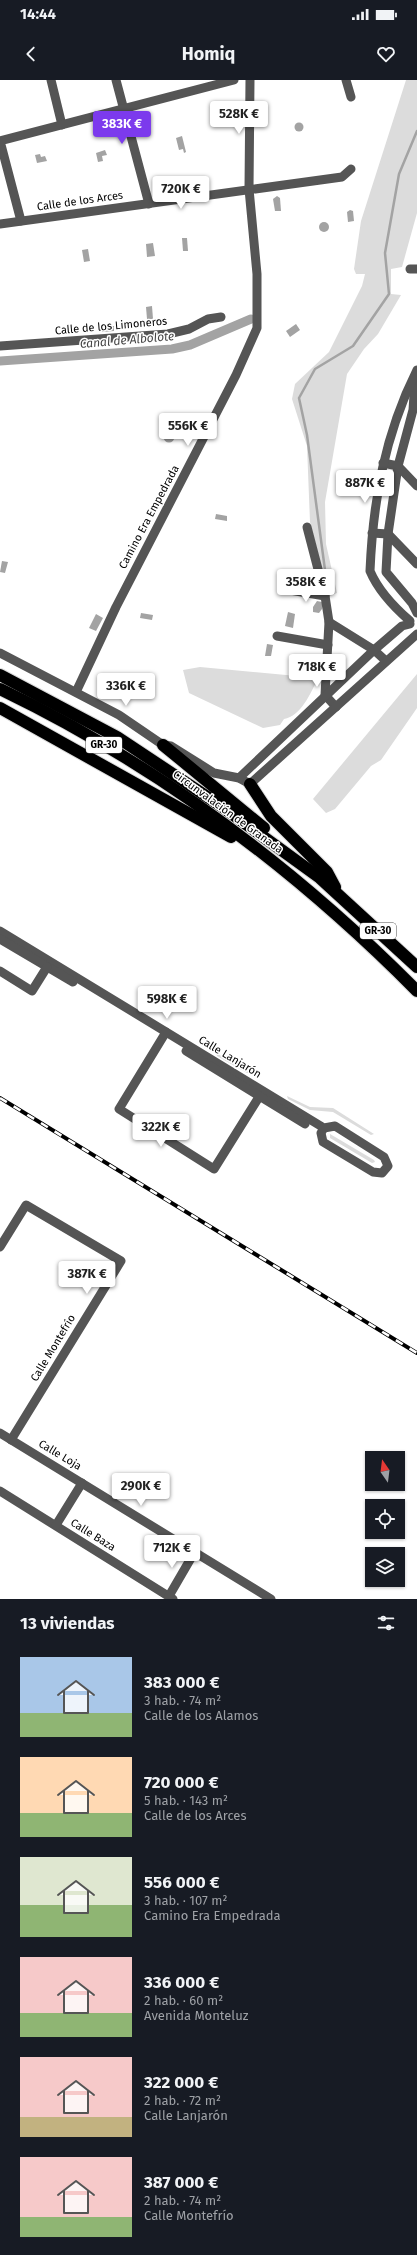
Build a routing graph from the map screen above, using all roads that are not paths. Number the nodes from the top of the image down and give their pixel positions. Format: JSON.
{"nodes":[{"id":1,"x":50,"y":80,"type":"edge"},
{"id":2,"x":116,"y":80,"type":"edge"},
{"id":3,"x":234,"y":80,"type":"edge"},
{"id":4,"x":250,"y":80,"type":"edge"},
{"id":5,"x":346,"y":80,"type":"edge"},
{"id":6,"x":351,"y":97,"type":"dead end"},
{"id":7,"x":123,"y":108,"type":"junction"},
{"id":8,"x":62,"y":125,"type":"junction"},
{"id":9,"x":0,"y":141,"type":"edge"},
{"id":10,"x":351,"y":170,"type":"dead end"},
{"id":11,"x":249,"y":189,"type":"junction"},
{"id":12,"x":149,"y":204,"type":"junction"},
{"id":13,"x":21,"y":221,"type":"junction"},
{"id":14,"x":0,"y":224,"type":"edge"},
{"id":15,"x":221,"y":317,"type":"dead end"},
{"id":16,"x":0,"y":346,"type":"edge"},
{"id":17,"x":416,"y":372,"type":"edge"},
{"id":18,"x":402,"y":407,"type":"junction"},
{"id":19,"x":415,"y":411,"type":"edge"},
{"id":20,"x":383,"y":463,"type":"junction"},
{"id":21,"x":398,"y":466,"type":"junction"},
{"id":22,"x":417,"y":486,"type":"edge"},
{"id":23,"x":307,"y":527,"type":"dead end"},
{"id":24,"x":372,"y":533,"type":"junction"},
{"id":25,"x":388,"y":534,"type":"junction"},
{"id":26,"x":417,"y":564,"type":"edge"},
{"id":27,"x":290,"y":590,"type":"dead end"},
{"id":28,"x":325,"y":596,"type":"junction"},
{"id":29,"x":417,"y":614,"type":"edge"},
{"id":30,"x":329,"y":622,"type":"junction"},
{"id":31,"x":410,"y":622,"type":"junction"},
{"id":32,"x":417,"y":633,"type":"edge"},
{"id":33,"x":277,"y":636,"type":"dead end"},
{"id":34,"x":328,"y":645,"type":"junction"},
{"id":35,"x":374,"y":650,"type":"junction"},
{"id":36,"x":0,"y":653,"type":"edge"},
{"id":37,"x":386,"y":661,"type":"junction"},
{"id":38,"x":0,"y":675,"type":"edge"},
{"id":39,"x":0,"y":689,"type":"edge"},
{"id":40,"x":76,"y":692,"type":"junction"},
{"id":41,"x":325,"y":695,"type":"junction"},
{"id":42,"x":336,"y":707,"type":"junction"},
{"id":43,"x":0,"y":708,"type":"edge"},
{"id":44,"x":303,"y":715,"type":"junction"},
{"id":45,"x":314,"y":726,"type":"junction"},
{"id":46,"x":163,"y":745,"type":"junction"},
{"id":47,"x":239,"y":778,"type":"junction"},
{"id":48,"x":250,"y":784,"type":"junction"},
{"id":49,"x":273,"y":860,"type":"junction"},
{"id":50,"x":302,"y":865,"type":"junction"},
{"id":51,"x":340,"y":895,"type":"junction"},
{"id":52,"x":0,"y":931,"type":"edge"},
{"id":53,"x":0,"y":939,"type":"edge"},
{"id":54,"x":47,"y":967,"type":"junction"},
{"id":55,"x":417,"y":967,"type":"edge"},
{"id":56,"x":0,"y":971,"type":"edge"},
{"id":57,"x":417,"y":991,"type":"edge"},
{"id":58,"x":164,"y":1034,"type":"junction"},
{"id":59,"x":259,"y":1097,"type":"junction"},
{"id":60,"x":322,"y":1131,"type":"junction"},
{"id":61,"x":0,"y":1247,"type":"edge"},
{"id":62,"x":0,"y":1433,"type":"edge"},
{"id":63,"x":11,"y":1440,"type":"junction"},
{"id":64,"x":82,"y":1483,"type":"junction"},
{"id":65,"x":0,"y":1491,"type":"edge"},
{"id":66,"x":56,"y":1526,"type":"junction"},
{"id":67,"x":194,"y":1553,"type":"junction"},
{"id":68,"x":171,"y":1598,"type":"edge"},
{"id":69,"x":271,"y":1599,"type":"edge"}],
"edges":[{"from":1,"to":8,"type":"street"},
{"from":2,"to":7,"type":"street"},
{"from":3,"to":7,"type":"street"},
{"from":4,"to":11,"type":"street","name":"Camino Era Empedrada"},
{"from":5,"to":6,"type":"street"},
{"from":7,"to":8,"type":"street"},
{"from":7,"to":12,"type":"street"},
{"from":8,"to":9,"type":"street"},
{"from":9,"to":13,"type":"street"},
{"from":10,"to":11,"type":"street","name":"Calle de los Arces"},
{"from":11,"to":12,"type":"street","name":"Calle de los Arces"},
{"from":11,"to":40,"type":"street","name":"Camino Era Empedrada"},
{"from":12,"to":13,"type":"street","name":"Calle de los Arces"},
{"from":13,"to":14,"type":"street","name":"Calle de los Arces"},
{"from":15,"to":16,"type":"street","name":"Calle de los Limoneros"},
{"from":17,"to":18,"type":"street"},
{"from":17,"to":19,"type":"street"},
{"from":18,"to":19,"type":"street"},
{"from":18,"to":20,"type":"street"},
{"from":19,"to":21,"type":"street"},
{"from":20,"to":21,"type":"street"},
{"from":20,"to":24,"type":"street"},
{"from":21,"to":22,"type":"street"},
{"from":21,"to":25,"type":"street"},
{"from":23,"to":28,"type":"street"},
{"from":24,"to":25,"type":"street"},
{"from":24,"to":31,"type":"street"},
{"from":25,"to":26,"type":"street"},
{"from":25,"to":29,"type":"street"},
{"from":27,"to":28,"type":"street"},
{"from":28,"to":30,"type":"street"},
{"from":29,"to":31,"type":"street"},
{"from":30,"to":34,"type":"street"},
{"from":30,"to":35,"type":"street"},
{"from":31,"to":32,"type":"street"},
{"from":31,"to":35,"type":"street"},
{"from":32,"to":37,"type":"street"},
{"from":33,"to":34,"type":"street"},
{"from":34,"to":41,"type":"street"},
{"from":35,"to":37,"type":"street"},
{"from":35,"to":41,"type":"street"},
{"from":36,"to":40,"type":"street"},
{"from":37,"to":42,"type":"street"},
{"from":38,"to":50,"type":"highway","name":"Circunvalación de Granada","number":"GR-30"},
{"from":39,"to":49,"type":"highway","name":"Circunvalación de Granada","number":"GR-30"},
{"from":40,"to":46,"type":"street"},
{"from":41,"to":42,"type":"street"},
{"from":41,"to":44,"type":"street"},
{"from":42,"to":45,"type":"street"},
{"from":43,"to":49,"type":"highway"},
{"from":44,"to":45,"type":"street"},
{"from":44,"to":47,"type":"street"},
{"from":45,"to":48,"type":"street"},
{"from":46,"to":47,"type":"street"},
{"from":46,"to":50,"type":"highway"},
{"from":47,"to":48,"type":"street"},
{"from":48,"to":51,"type":"highway"},
{"from":49,"to":57,"type":"highway","name":"Circunvalación de Granada","number":"GR-30"},
{"from":50,"to":51,"type":"highway","name":"Circunvalación de Granada","number":"GR-30"},
{"from":51,"to":55,"type":"highway","name":"Circunvalación de Granada","number":"GR-30"},
{"from":52,"to":58,"type":"street","name":"Calle Lanjarón"},
{"from":53,"to":54,"type":"street","name":"Calle Lanjarón"},
{"from":54,"to":56,"type":"street"},
{"from":54,"to":58,"type":"street","name":"Calle Lanjarón"},
{"from":58,"to":59,"type":"street","name":"Calle Lanjarón"},
{"from":58,"to":59,"type":"street","name":"Calle Lanjarón"},
{"from":58,"to":60,"type":"street","name":"Calle Lanjarón"},
{"from":59,"to":60,"type":"street","name":"Calle Lanjarón"},
{"from":60,"to":60,"type":"street","name":"Calle Lanjarón"},
{"from":61,"to":63,"type":"street","name":"Calle Montefrío"},
{"from":62,"to":63,"type":"street","name":"Calle Loja"},
{"from":63,"to":64,"type":"street","name":"Calle Loja"},
{"from":64,"to":66,"type":"street"},
{"from":64,"to":67,"type":"street","name":"Calle Loja"},
{"from":65,"to":66,"type":"street","name":"Calle Baza"},
{"from":66,"to":68,"type":"street","name":"Calle Baza"},
{"from":67,"to":68,"type":"street"},
{"from":67,"to":69,"type":"street","name":"Calle Loja"}]}
